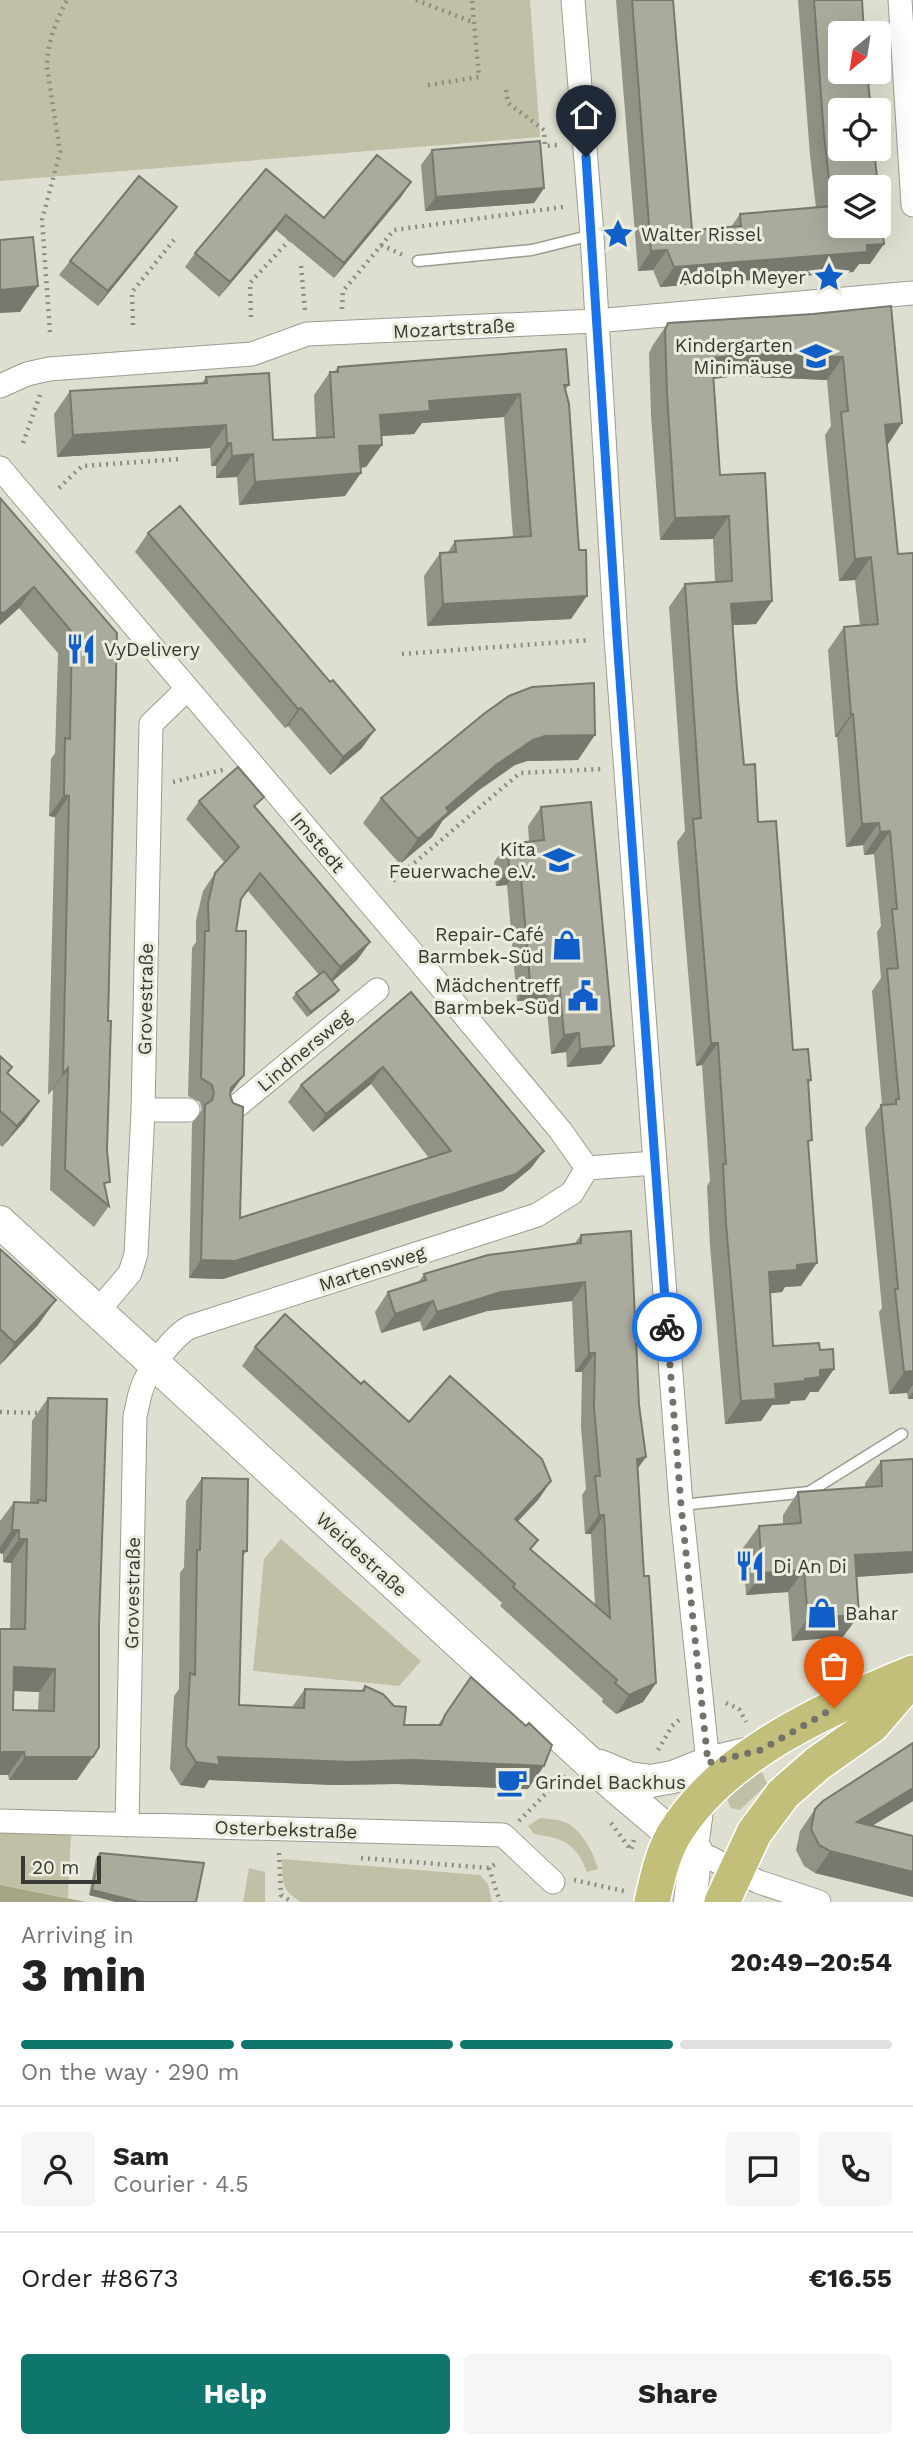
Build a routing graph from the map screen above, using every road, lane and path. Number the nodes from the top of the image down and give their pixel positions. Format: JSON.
{"nodes":[{"id":1,"x":67,"y":0,"type":"edge"},
{"id":2,"x":416,"y":0,"type":"edge"},
{"id":3,"x":472,"y":0,"type":"edge"},
{"id":4,"x":573,"y":0,"type":"edge"},
{"id":5,"x":900,"y":0,"type":"edge"},
{"id":6,"x":473,"y":22,"type":"junction"},
{"id":7,"x":428,"y":85,"type":"dead end"},
{"id":8,"x":506,"y":90,"type":"dead end"},
{"id":9,"x":558,"y":145,"type":"dead end"},
{"id":10,"x":913,"y":205,"type":"edge"},
{"id":11,"x":563,"y":207,"type":"dead end"},
{"id":12,"x":295,"y":234,"type":"edge"},
{"id":13,"x":592,"y":235,"type":"junction"},
{"id":14,"x":174,"y":240,"type":"dead end"},
{"id":15,"x":418,"y":261,"type":"dead end"},
{"id":16,"x":301,"y":267,"type":"dead end"},
{"id":17,"x":913,"y":293,"type":"edge"},
{"id":18,"x":342,"y":310,"type":"dead end"},
{"id":19,"x":305,"y":313,"type":"dead end"},
{"id":20,"x":251,"y":317,"type":"dead end"},
{"id":21,"x":596,"y":321,"type":"junction"},
{"id":22,"x":133,"y":325,"type":"dead end"},
{"id":23,"x":50,"y":332,"type":"dead end"},
{"id":24,"x":49,"y":369,"type":"junction"},
{"id":25,"x":0,"y":386,"type":"edge"},
{"id":26,"x":23,"y":443,"type":"dead end"},
{"id":27,"x":180,"y":459,"type":"edge"},
{"id":28,"x":0,"y":468,"type":"edge"},
{"id":29,"x":59,"y":488,"type":"dead end"},
{"id":30,"x":590,"y":640,"type":"dead end"},
{"id":31,"x":402,"y":654,"type":"dead end"},
{"id":32,"x":187,"y":689,"type":"junction"},
{"id":33,"x":250,"y":763,"type":"junction"},
{"id":34,"x":627,"y":768,"type":"junction"},
{"id":35,"x":150,"y":788,"type":"junction"},
{"id":36,"x":393,"y":881,"type":"dead end"},
{"id":37,"x":377,"y":990,"type":"dead end"},
{"id":38,"x":143,"y":1110,"type":"junction"},
{"id":39,"x":188,"y":1110,"type":"dead end"},
{"id":40,"x":231,"y":1111,"type":"edge"},
{"id":41,"x":655,"y":1163,"type":"junction"},
{"id":42,"x":587,"y":1168,"type":"junction"},
{"id":43,"x":0,"y":1222,"type":"edge"},
{"id":44,"x":97,"y":1312,"type":"junction"},
{"id":45,"x":155,"y":1365,"type":"junction"},
{"id":46,"x":0,"y":1412,"type":"edge"},
{"id":47,"x":45,"y":1413,"type":"edge"},
{"id":48,"x":902,"y":1434,"type":"dead end"},
{"id":49,"x":681,"y":1505,"type":"junction"},
{"id":50,"x":913,"y":1675,"type":"edge"},
{"id":51,"x":586,"y":1759,"type":"junction"},
{"id":52,"x":706,"y":1779,"type":"junction"},
{"id":53,"x":0,"y":1821,"type":"edge"},
{"id":54,"x":127,"y":1825,"type":"junction"},
{"id":55,"x":685,"y":1843,"type":"junction"},
{"id":56,"x":279,"y":1852,"type":"dead end"},
{"id":57,"x":489,"y":1868,"type":"dead end"},
{"id":58,"x":553,"y":1882,"type":"joint"},
{"id":59,"x":728,"y":1887,"type":"edge"},
{"id":60,"x":638,"y":1897,"type":"edge"},
{"id":61,"x":292,"y":1902,"type":"edge"},
{"id":62,"x":500,"y":1902,"type":"edge"},
{"id":63,"x":690,"y":1902,"type":"edge"},
{"id":64,"x":819,"y":1902,"type":"edge"}],
"edges":[{"from":1,"to":23,"type":"path"},
{"from":2,"to":6,"type":"path"},
{"from":3,"to":6,"type":"path"},
{"from":4,"to":13,"type":"street"},
{"from":5,"to":10,"type":"street"},
{"from":6,"to":7,"type":"path"},
{"from":8,"to":9,"type":"path"},
{"from":11,"to":18,"type":"path"},
{"from":12,"to":20,"type":"path"},
{"from":13,"to":15,"type":"lane"},
{"from":13,"to":21,"type":"street"},
{"from":14,"to":22,"type":"path"},
{"from":16,"to":19,"type":"path"},
{"from":17,"to":21,"type":"street","name":"Mozartstraße"},
{"from":21,"to":24,"type":"street","name":"Mozartstraße"},
{"from":21,"to":34,"type":"street"},
{"from":24,"to":25,"type":"street","name":"Mozartstraße"},
{"from":24,"to":26,"type":"path"},
{"from":27,"to":29,"type":"path"},
{"from":28,"to":32,"type":"street","name":"Imstedt"},
{"from":30,"to":31,"type":"path"},
{"from":32,"to":33,"type":"street","name":"Imstedt"},
{"from":32,"to":35,"type":"street","name":"Grovestraße"},
{"from":33,"to":35,"type":"path"},
{"from":33,"to":42,"type":"street","name":"Imstedt"},
{"from":34,"to":36,"type":"path"},
{"from":34,"to":41,"type":"street"},
{"from":35,"to":38,"type":"street","name":"Grovestraße"},
{"from":37,"to":40,"type":"street","name":"Lindnersweg"},
{"from":38,"to":39,"type":"street"},
{"from":38,"to":44,"type":"street","name":"Grovestraße"},
{"from":41,"to":42,"type":"street"},
{"from":41,"to":49,"type":"street"},
{"from":42,"to":45,"type":"street","name":"Martensweg"},
{"from":43,"to":44,"type":"street","name":"Weidestraße"},
{"from":44,"to":45,"type":"street","name":"Weidestraße"},
{"from":45,"to":51,"type":"street","name":"Weidestraße"},
{"from":45,"to":54,"type":"street","name":"Grovestraße"},
{"from":46,"to":47,"type":"path"},
{"from":48,"to":49,"type":"lane"},
{"from":49,"to":52,"type":"street"},
{"from":50,"to":52,"type":"main road"},
{"from":50,"to":59,"type":"main road"},
{"from":51,"to":52,"type":"street"},
{"from":51,"to":55,"type":"street","name":"Weidestraße"},
{"from":52,"to":55,"type":"main road"},
{"from":53,"to":54,"type":"street","name":"Osterbekstraße"},
{"from":54,"to":58,"type":"street","name":"Osterbekstraße"},
{"from":55,"to":59,"type":"street","name":"Weidestraße"},
{"from":55,"to":60,"type":"main road"},
{"from":55,"to":63,"type":"street"},
{"from":56,"to":61,"type":"path"},
{"from":57,"to":62,"type":"path"},
{"from":58,"to":60,"type":"path"},
{"from":59,"to":64,"type":"street","name":"Weidestraße"}]}
